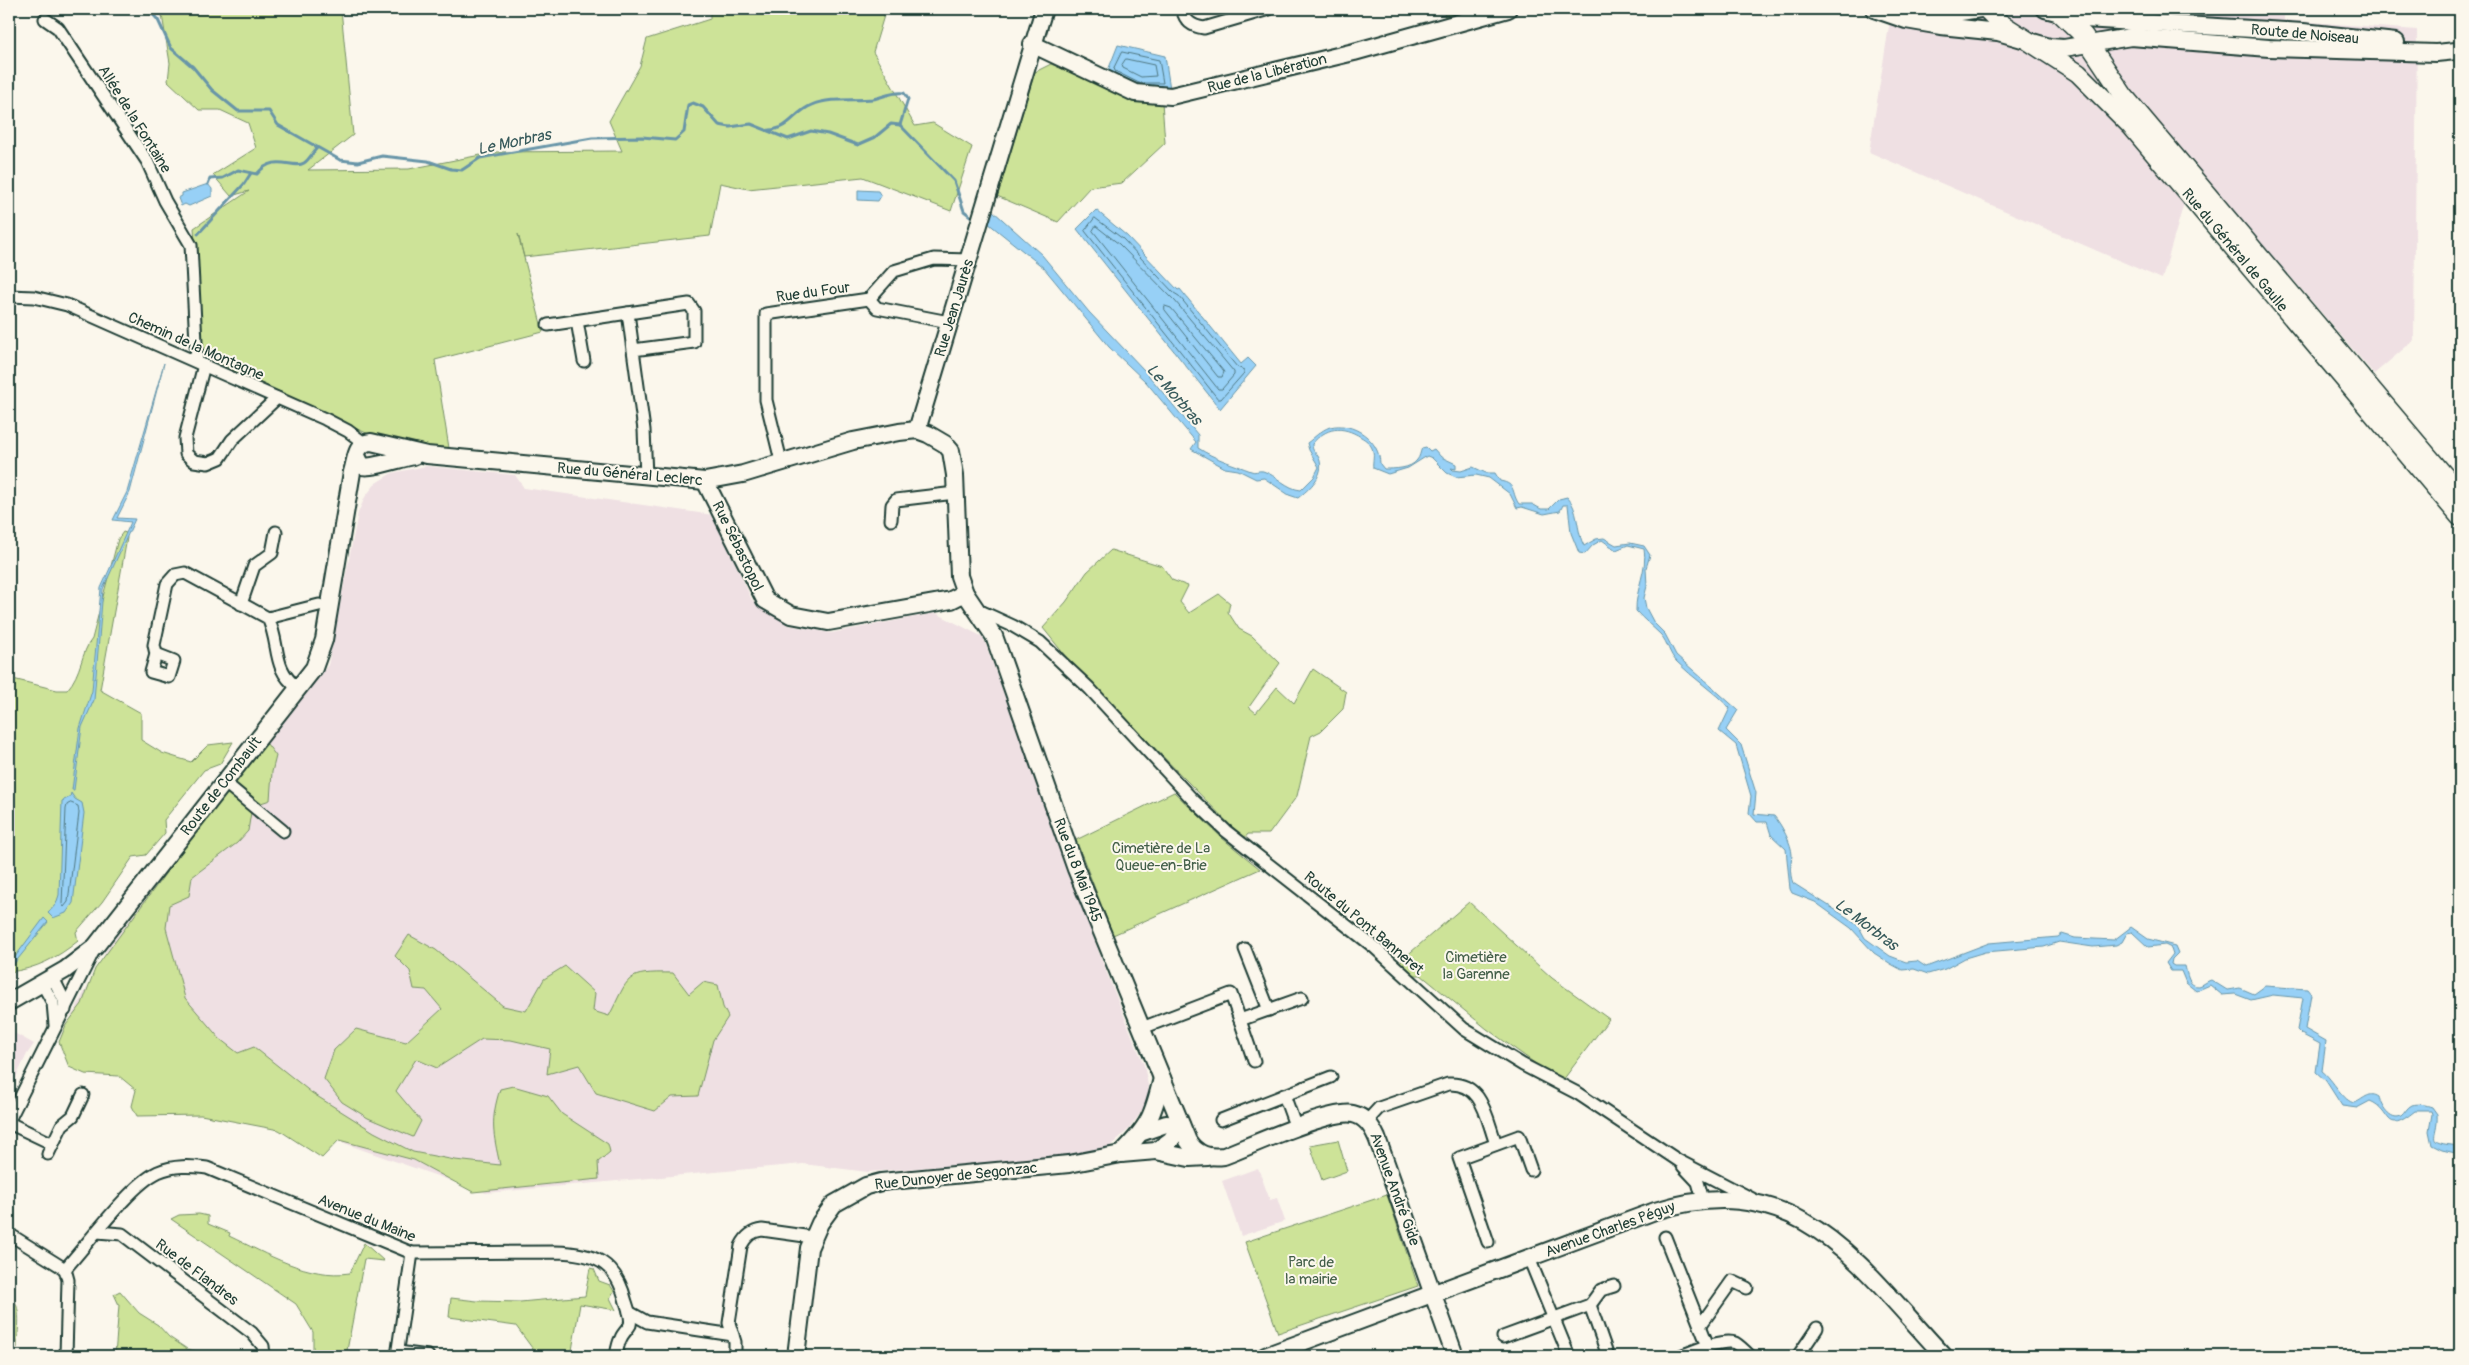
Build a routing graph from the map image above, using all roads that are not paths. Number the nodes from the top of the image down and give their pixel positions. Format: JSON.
{"nodes":[{"id":1,"x":1044,"y":9,"type":"edge"},
{"id":2,"x":1182,"y":9,"type":"edge"},
{"id":3,"x":1269,"y":9,"type":"edge"},
{"id":4,"x":1508,"y":9,"type":"edge"},
{"id":5,"x":1874,"y":9,"type":"edge"},
{"id":6,"x":1911,"y":9,"type":"edge"},
{"id":7,"x":1980,"y":9,"type":"edge"},
{"id":8,"x":1986,"y":9,"type":"edge"},
{"id":9,"x":2045,"y":9,"type":"edge"},
{"id":10,"x":2059,"y":11,"type":"edge"},
{"id":11,"x":45,"y":19,"type":"dead end"},
{"id":12,"x":2270,"y":31,"type":"junction"},
{"id":13,"x":2028,"y":40,"type":"junction"},
{"id":14,"x":1032,"y":44,"type":"junction"},
{"id":15,"x":2090,"y":44,"type":"junction"},
{"id":16,"x":2269,"y":48,"type":"junction"},
{"id":17,"x":2458,"y":51,"type":"edge"},
{"id":18,"x":969,"y":260,"type":"junction"},
{"id":19,"x":9,"y":296,"type":"edge"},
{"id":20,"x":869,"y":299,"type":"junction"},
{"id":21,"x":628,"y":313,"type":"junction"},
{"id":22,"x":577,"y":321,"type":"junction"},
{"id":23,"x":950,"y":322,"type":"junction"},
{"id":24,"x":548,"y":325,"type":"dead end"},
{"id":25,"x":633,"y":350,"type":"junction"},
{"id":26,"x":584,"y":361,"type":"dead end"},
{"id":27,"x":200,"y":363,"type":"junction"},
{"id":28,"x":277,"y":398,"type":"junction"},
{"id":29,"x":917,"y":430,"type":"junction"},
{"id":30,"x":365,"y":448,"type":"junction"},
{"id":31,"x":427,"y":454,"type":"junction"},
{"id":32,"x":781,"y":461,"type":"junction"},
{"id":33,"x":374,"y":466,"type":"junction"},
{"id":34,"x":646,"y":476,"type":"junction"},
{"id":35,"x":705,"y":481,"type":"junction"},
{"id":36,"x":955,"y":493,"type":"junction"},
{"id":37,"x":2460,"y":494,"type":"edge"},
{"id":38,"x":345,"y":514,"type":"junction"},
{"id":39,"x":2460,"y":517,"type":"edge"},
{"id":40,"x":891,"y":520,"type":"dead end"},
{"id":41,"x":276,"y":532,"type":"dead end"},
{"id":42,"x":965,"y":601,"type":"junction"},
{"id":43,"x":241,"y":604,"type":"junction"},
{"id":44,"x":319,"y":604,"type":"dead end"},
{"id":45,"x":268,"y":618,"type":"junction"},
{"id":46,"x":1013,"y":626,"type":"junction"},
{"id":47,"x":994,"y":636,"type":"junction"},
{"id":48,"x":156,"y":654,"type":"dead end"},
{"id":49,"x":298,"y":688,"type":"junction"},
{"id":50,"x":224,"y":782,"type":"junction"},
{"id":51,"x":283,"y":831,"type":"dead end"},
{"id":52,"x":95,"y":947,"type":"junction"},
{"id":53,"x":1245,"y":949,"type":"dead end"},
{"id":54,"x":48,"y":980,"type":"junction"},
{"id":55,"x":1302,"y":998,"type":"dead end"},
{"id":56,"x":9,"y":1002,"type":"edge"},
{"id":57,"x":65,"y":1010,"type":"junction"},
{"id":58,"x":1269,"y":1010,"type":"junction"},
{"id":59,"x":1240,"y":1020,"type":"junction"},
{"id":60,"x":55,"y":1024,"type":"junction"},
{"id":61,"x":1142,"y":1028,"type":"junction"},
{"id":62,"x":1254,"y":1061,"type":"dead end"},
{"id":63,"x":1331,"y":1077,"type":"dead end"},
{"id":64,"x":1162,"y":1078,"type":"junction"},
{"id":65,"x":83,"y":1095,"type":"dead end"},
{"id":66,"x":1284,"y":1095,"type":"junction"},
{"id":67,"x":1221,"y":1120,"type":"dead end"},
{"id":68,"x":1366,"y":1121,"type":"junction"},
{"id":69,"x":9,"y":1122,"type":"edge"},
{"id":70,"x":1181,"y":1125,"type":"junction"},
{"id":71,"x":1296,"y":1128,"type":"junction"},
{"id":72,"x":1143,"y":1132,"type":"junction"},
{"id":73,"x":1496,"y":1144,"type":"junction"},
{"id":74,"x":1156,"y":1150,"type":"junction"},
{"id":75,"x":1121,"y":1154,"type":"junction"},
{"id":76,"x":1215,"y":1157,"type":"junction"},
{"id":77,"x":1678,"y":1161,"type":"junction"},
{"id":78,"x":1532,"y":1170,"type":"dead end"},
{"id":79,"x":1703,"y":1200,"type":"junction"},
{"id":80,"x":1762,"y":1204,"type":"junction"},
{"id":81,"x":98,"y":1232,"type":"junction"},
{"id":82,"x":9,"y":1234,"type":"edge"},
{"id":83,"x":812,"y":1237,"type":"junction"},
{"id":84,"x":1665,"y":1238,"type":"dead end"},
{"id":85,"x":1488,"y":1242,"type":"dead end"},
{"id":86,"x":412,"y":1254,"type":"junction"},
{"id":87,"x":1529,"y":1258,"type":"junction"},
{"id":88,"x":65,"y":1269,"type":"junction"},
{"id":89,"x":1614,"y":1286,"type":"dead end"},
{"id":90,"x":1746,"y":1288,"type":"dead end"},
{"id":91,"x":1433,"y":1293,"type":"junction"},
{"id":92,"x":1590,"y":1305,"type":"junction"},
{"id":93,"x":629,"y":1312,"type":"junction"},
{"id":94,"x":1554,"y":1318,"type":"junction"},
{"id":95,"x":1700,"y":1326,"type":"junction"},
{"id":96,"x":1817,"y":1328,"type":"dead end"},
{"id":97,"x":733,"y":1335,"type":"junction"},
{"id":98,"x":1503,"y":1337,"type":"dead end"},
{"id":99,"x":1708,"y":1346,"type":"junction"},
{"id":100,"x":398,"y":1354,"type":"edge"},
{"id":101,"x":66,"y":1356,"type":"edge"},
{"id":102,"x":264,"y":1356,"type":"edge"},
{"id":103,"x":428,"y":1356,"type":"edge"},
{"id":104,"x":616,"y":1356,"type":"edge"},
{"id":105,"x":735,"y":1356,"type":"edge"},
{"id":106,"x":796,"y":1356,"type":"edge"},
{"id":107,"x":1265,"y":1356,"type":"edge"},
{"id":108,"x":1455,"y":1356,"type":"edge"},
{"id":109,"x":1569,"y":1356,"type":"edge"},
{"id":110,"x":1608,"y":1356,"type":"edge"},
{"id":111,"x":1680,"y":1356,"type":"edge"},
{"id":112,"x":1750,"y":1356,"type":"edge"},
{"id":113,"x":1798,"y":1356,"type":"edge"},
{"id":114,"x":1944,"y":1356,"type":"edge"}],
"edges":[{"from":1,"to":14,"type":"main road","name":"Rue Jean Jaurès"},
{"from":2,"to":3,"type":"street"},
{"from":4,"to":14,"type":"main road","name":"Rue de la Libération"},
{"from":5,"to":13,"type":"main road"},
{"from":6,"to":7,"type":"main road"},
{"from":8,"to":13,"type":"main road","name":"Rue du Général de Gaulle"},
{"from":9,"to":10,"type":"main road","name":"Route de Noiseau"},
{"from":10,"to":12,"type":"main road","name":"Route de Noiseau"},
{"from":10,"to":15,"type":"main road","name":"Rue du Général de Gaulle"},
{"from":11,"to":27,"type":"street","name":"Allée de la Fontaine"},
{"from":12,"to":16,"type":"street"},
{"from":12,"to":17,"type":"main road","name":"Route de Noiseau"},
{"from":13,"to":15,"type":"main road","name":"Route de Noiseau"},
{"from":13,"to":39,"type":"main road","name":"Rue du Général de Gaulle"},
{"from":14,"to":18,"type":"main road","name":"Rue Jean Jaurès"},
{"from":15,"to":16,"type":"main road","name":"Route de Noiseau"},
{"from":15,"to":37,"type":"main road","name":"Rue du Général de Gaulle"},
{"from":16,"to":17,"type":"main road","name":"Route de Noiseau"},
{"from":18,"to":20,"type":"street","name":"Rue du Four"},
{"from":18,"to":23,"type":"main road","name":"Rue Jean Jaurès"},
{"from":19,"to":27,"type":"street","name":"Chemin de la Montagne"},
{"from":20,"to":23,"type":"street"},
{"from":20,"to":32,"type":"street","name":"Rue du Four"},
{"from":21,"to":22,"type":"street"},
{"from":21,"to":25,"type":"street"},
{"from":21,"to":25,"type":"street"},
{"from":22,"to":24,"type":"street"},
{"from":22,"to":26,"type":"street"},
{"from":23,"to":29,"type":"main road","name":"Rue Jean Jaurès"},
{"from":25,"to":34,"type":"street"},
{"from":27,"to":28,"type":"street","name":"Chemin de la Montagne"},
{"from":27,"to":28,"type":"street","name":"Allée de la Fontaine"},
{"from":28,"to":30,"type":"street","name":"Chemin de la Montagne"},
{"from":29,"to":32,"type":"main road","name":"Rue du Général Leclerc"},
{"from":29,"to":36,"type":"main road"},
{"from":30,"to":31,"type":"main road","name":"Rue du Général Leclerc"},
{"from":30,"to":33,"type":"main road"},
{"from":30,"to":33,"type":"main road"},
{"from":30,"to":38,"type":"main road","name":"Route de Combault"},
{"from":31,"to":33,"type":"main road","name":"Rue du Général Leclerc"},
{"from":31,"to":34,"type":"main road","name":"Rue du Général Leclerc"},
{"from":32,"to":35,"type":"main road","name":"Rue du Général Leclerc"},
{"from":33,"to":38,"type":"main road","name":"Route de Combault"},
{"from":34,"to":35,"type":"main road","name":"Rue du Général Leclerc"},
{"from":35,"to":42,"type":"main road","name":"Rue Sébastopol"},
{"from":36,"to":40,"type":"street"},
{"from":36,"to":42,"type":"main road"},
{"from":38,"to":49,"type":"main road","name":"Route de Combault"},
{"from":41,"to":43,"type":"street"},
{"from":42,"to":46,"type":"street","name":"Route du Pont Banneret"},
{"from":42,"to":47,"type":"main road","name":"Rue du 8 Mai 1945"},
{"from":43,"to":45,"type":"street"},
{"from":43,"to":48,"type":"street"},
{"from":44,"to":45,"type":"street"},
{"from":45,"to":49,"type":"street"},
{"from":46,"to":47,"type":"street"},
{"from":46,"to":77,"type":"street","name":"Route du Pont Banneret"},
{"from":47,"to":61,"type":"main road","name":"Rue du 8 Mai 1945"},
{"from":49,"to":50,"type":"main road","name":"Route de Combault"},
{"from":50,"to":51,"type":"street"},
{"from":50,"to":52,"type":"main road","name":"Route de Combault"},
{"from":52,"to":54,"type":"main road","name":"Route de Combault"},
{"from":52,"to":57,"type":"street"},
{"from":53,"to":58,"type":"street"},
{"from":54,"to":56,"type":"main road","name":"Route de Combault"},
{"from":54,"to":57,"type":"street"},
{"from":54,"to":60,"type":"street"},
{"from":55,"to":58,"type":"street"},
{"from":57,"to":60,"type":"street"},
{"from":58,"to":59,"type":"street"},
{"from":59,"to":61,"type":"street"},
{"from":59,"to":62,"type":"street"},
{"from":60,"to":69,"type":"street"},
{"from":61,"to":64,"type":"main road","name":"Rue du 8 Mai 1945"},
{"from":63,"to":66,"type":"street"},
{"from":64,"to":70,"type":"main road","name":"Rue du 8 Mai 1945"},
{"from":64,"to":72,"type":"main road"},
{"from":65,"to":69,"type":"street"},
{"from":66,"to":67,"type":"street"},
{"from":66,"to":71,"type":"street"},
{"from":68,"to":71,"type":"main road","name":"Avenue André Gide"},
{"from":68,"to":73,"type":"street"},
{"from":68,"to":91,"type":"main road","name":"Avenue André Gide"},
{"from":70,"to":72,"type":"main road"},
{"from":70,"to":74,"type":"main road"},
{"from":70,"to":76,"type":"main road","name":"Rue du 8 Mai 1945"},
{"from":71,"to":76,"type":"main road","name":"Avenue André Gide"},
{"from":72,"to":75,"type":"main road"},
{"from":73,"to":78,"type":"street"},
{"from":73,"to":85,"type":"street"},
{"from":74,"to":75,"type":"main road","name":"Rue Dunoyer de Segonzac"},
{"from":74,"to":76,"type":"main road","name":"Avenue André Gide"},
{"from":75,"to":83,"type":"main road","name":"Rue Dunoyer de Segonzac"},
{"from":77,"to":79,"type":"street"},
{"from":77,"to":80,"type":"street","name":"Route du Pont Banneret"},
{"from":79,"to":80,"type":"main road","name":"Avenue Charles Péguy"},
{"from":79,"to":87,"type":"main road","name":"Avenue Charles Péguy"},
{"from":80,"to":114,"type":"main road","name":"Avenue Charles Péguy"},
{"from":81,"to":86,"type":"street","name":"Avenue du Maine"},
{"from":81,"to":88,"type":"street","name":"Avenue du Maine"},
{"from":81,"to":102,"type":"street","name":"Rue de Flandres"},
{"from":82,"to":88,"type":"street"},
{"from":83,"to":97,"type":"street"},
{"from":83,"to":106,"type":"main road","name":"Rue Dunoyer de Segonzac"},
{"from":84,"to":95,"type":"street"},
{"from":86,"to":93,"type":"street","name":"Avenue du Maine"},
{"from":86,"to":100,"type":"street"},
{"from":87,"to":91,"type":"main road","name":"Avenue Charles Péguy"},
{"from":87,"to":94,"type":"street"},
{"from":88,"to":101,"type":"street"},
{"from":89,"to":92,"type":"street"},
{"from":90,"to":95,"type":"street"},
{"from":91,"to":107,"type":"main road","name":"Avenue Charles Péguy"},
{"from":91,"to":108,"type":"main road","name":"Avenue André Gide"},
{"from":92,"to":94,"type":"street"},
{"from":92,"to":110,"type":"street"},
{"from":93,"to":97,"type":"street"},
{"from":93,"to":104,"type":"street"},
{"from":94,"to":98,"type":"street"},
{"from":94,"to":109,"type":"street"},
{"from":95,"to":99,"type":"street"},
{"from":96,"to":113,"type":"street"},
{"from":97,"to":105,"type":"street"},
{"from":99,"to":111,"type":"street"},
{"from":99,"to":112,"type":"street"},
{"from":100,"to":103,"type":"street"}]}
